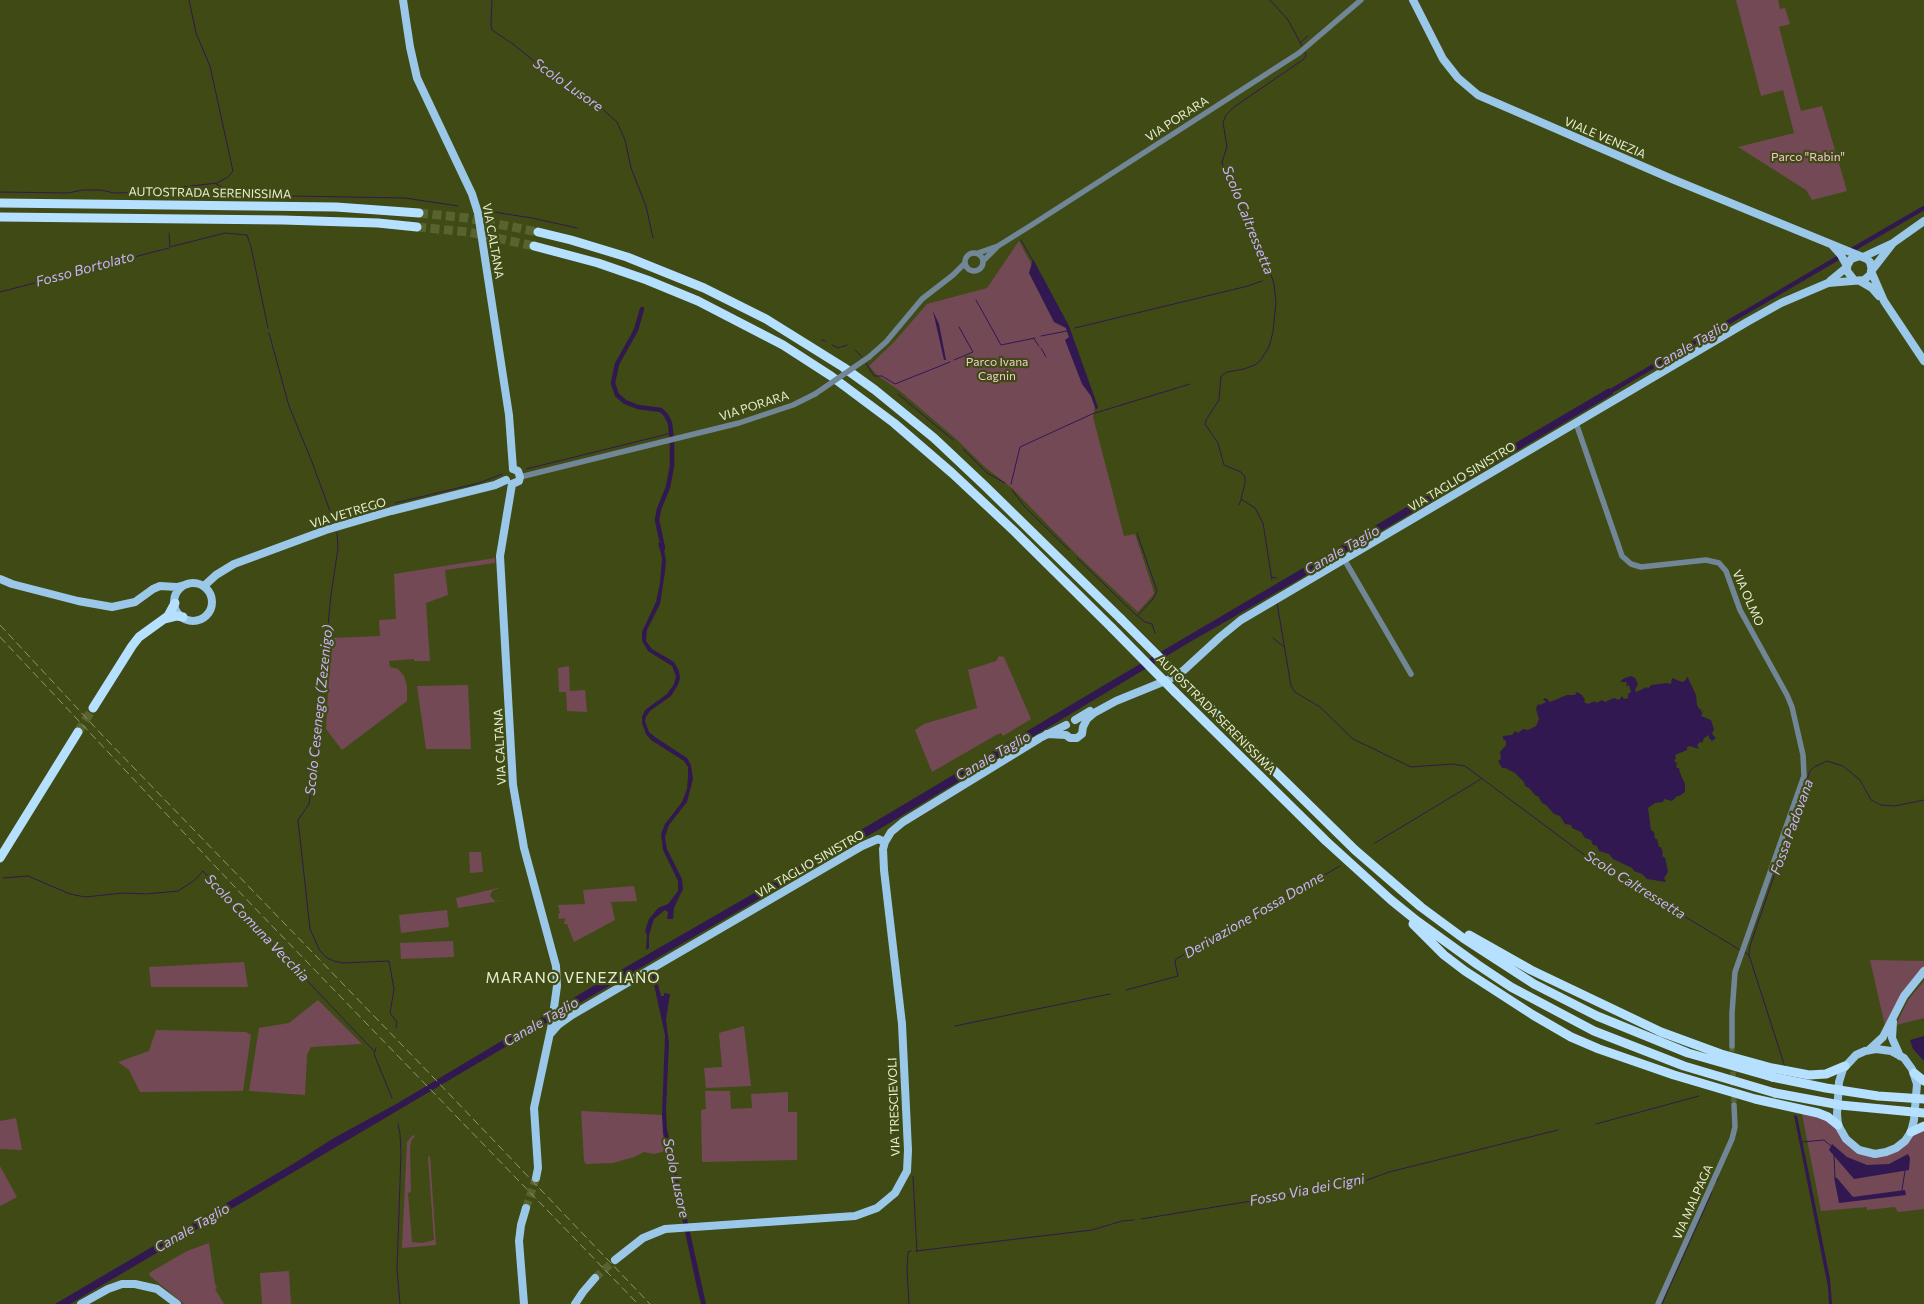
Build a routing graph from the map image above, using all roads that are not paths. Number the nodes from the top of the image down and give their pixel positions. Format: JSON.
{"nodes":[{"id":1,"x":403,"y":0,"type":"edge"},
{"id":2,"x":1361,"y":0,"type":"edge"},
{"id":3,"x":1413,"y":0,"type":"edge"},
{"id":4,"x":0,"y":203,"type":"edge"},
{"id":5,"x":419,"y":212,"type":"tunnel mouth"},
{"id":6,"x":0,"y":218,"type":"edge"},
{"id":7,"x":1924,"y":221,"type":"edge"},
{"id":8,"x":417,"y":227,"type":"tunnel mouth"},
{"id":9,"x":538,"y":232,"type":"tunnel mouth"},
{"id":10,"x":1893,"y":243,"type":"junction"},
{"id":11,"x":534,"y":246,"type":"tunnel mouth"},
{"id":12,"x":998,"y":246,"type":"junction"},
{"id":13,"x":1837,"y":248,"type":"junction"},
{"id":14,"x":978,"y":254,"type":"junction"},
{"id":15,"x":1859,"y":255,"type":"junction"},
{"id":16,"x":983,"y":261,"type":"junction"},
{"id":17,"x":965,"y":264,"type":"junction"},
{"id":18,"x":1846,"y":265,"type":"junction"},
{"id":19,"x":969,"y":269,"type":"junction"},
{"id":20,"x":1871,"y":271,"type":"junction"},
{"id":21,"x":953,"y":276,"type":"junction"},
{"id":22,"x":1857,"y":280,"type":"junction"},
{"id":23,"x":1828,"y":283,"type":"junction"},
{"id":24,"x":1884,"y":301,"type":"junction"},
{"id":25,"x":1924,"y":361,"type":"edge"},
{"id":26,"x":1576,"y":423,"type":"junction"},
{"id":27,"x":513,"y":469,"type":"junction"},
{"id":28,"x":520,"y":477,"type":"junction"},
{"id":29,"x":509,"y":482,"type":"junction"},
{"id":30,"x":1344,"y":559,"type":"junction"},
{"id":31,"x":0,"y":579,"type":"edge"},
{"id":32,"x":188,"y":584,"type":"junction"},
{"id":33,"x":164,"y":586,"type":"junction"},
{"id":34,"x":204,"y":586,"type":"junction"},
{"id":35,"x":175,"y":602,"type":"junction"},
{"id":36,"x":183,"y":617,"type":"junction"},
{"id":37,"x":165,"y":619,"type":"junction"},
{"id":38,"x":1411,"y":674,"type":"dead end"},
{"id":39,"x":1116,"y":702,"type":"junction"},
{"id":40,"x":93,"y":708,"type":"tunnel mouth"},
{"id":41,"x":1075,"y":720,"type":"junction"},
{"id":42,"x":1066,"y":725,"type":"junction"},
{"id":43,"x":1083,"y":727,"type":"junction"},
{"id":44,"x":78,"y":732,"type":"tunnel mouth"},
{"id":45,"x":1047,"y":734,"type":"junction"},
{"id":46,"x":1066,"y":735,"type":"junction"},
{"id":47,"x":1326,"y":841,"type":"junction"},
{"id":48,"x":885,"y":842,"type":"junction"},
{"id":49,"x":0,"y":858,"type":"edge"},
{"id":50,"x":1388,"y":879,"type":"junction"},
{"id":51,"x":1924,"y":971,"type":"edge"},
{"id":52,"x":1895,"y":1012,"type":"junction"},
{"id":53,"x":559,"y":1017,"type":"junction"},
{"id":54,"x":1732,"y":1046,"type":"tunnel mouth"},
{"id":55,"x":1870,"y":1049,"type":"junction"},
{"id":56,"x":1900,"y":1056,"type":"junction"},
{"id":57,"x":1845,"y":1066,"type":"junction"},
{"id":58,"x":1772,"y":1073,"type":"junction"},
{"id":59,"x":1914,"y":1073,"type":"junction"},
{"id":60,"x":1924,"y":1081,"type":"edge"},
{"id":61,"x":1924,"y":1099,"type":"edge"},
{"id":62,"x":1734,"y":1105,"type":"tunnel mouth"},
{"id":63,"x":1924,"y":1113,"type":"edge"},
{"id":64,"x":1838,"y":1125,"type":"junction"},
{"id":65,"x":1924,"y":1126,"type":"edge"},
{"id":66,"x":1911,"y":1132,"type":"junction"},
{"id":67,"x":536,"y":1178,"type":"tunnel mouth"},
{"id":68,"x":526,"y":1208,"type":"tunnel mouth"},
{"id":69,"x":615,"y":1260,"type":"tunnel mouth"},
{"id":70,"x":595,"y":1278,"type":"tunnel mouth"},
{"id":71,"x":81,"y":1304,"type":"edge"},
{"id":72,"x":177,"y":1304,"type":"edge"},
{"id":73,"x":524,"y":1304,"type":"edge"},
{"id":74,"x":575,"y":1304,"type":"edge"},
{"id":75,"x":1658,"y":1304,"type":"edge"}],
"edges":[{"from":1,"to":27,"type":"main road","name":"VIA CALTANA"},
{"from":2,"to":12,"type":"street","name":"VIA PORARA"},
{"from":3,"to":13,"type":"main road","name":"VIALE VENEZIA"},
{"from":4,"to":5,"type":"highway","name":"AUTOSTRADA SERENISSIMA"},
{"from":6,"to":8,"type":"highway","name":"AUTOSTRADA SERENISSIMA"},
{"from":7,"to":10,"type":"main road"},
{"from":9,"to":50,"type":"highway","name":"AUTOSTRADA SERENISSIMA","bridge":true},
{"from":10,"to":15,"type":"main road"},
{"from":10,"to":20,"type":"main road"},
{"from":11,"to":47,"type":"highway","name":"AUTOSTRADA SERENISSIMA","bridge":true},
{"from":12,"to":14,"type":"street","name":"VIA PORARA"},
{"from":12,"to":16,"type":"street","name":"VIA PORARA"},
{"from":13,"to":15,"type":"main road","name":"VIALE VENEZIA"},
{"from":13,"to":18,"type":"main road"},
{"from":14,"to":16,"type":"street"},
{"from":14,"to":17,"type":"street","name":"VIA PORARA"},
{"from":15,"to":18,"type":"main road"},
{"from":15,"to":20,"type":"main road"},
{"from":16,"to":19,"type":"street","name":"VIA PORARA"},
{"from":17,"to":19,"type":"street"},
{"from":17,"to":21,"type":"street","name":"VIA PORARA"},
{"from":18,"to":22,"type":"main road"},
{"from":18,"to":23,"type":"main road","name":"VIA TAGLIO SINISTRO"},
{"from":19,"to":21,"type":"street","name":"VIA PORARA"},
{"from":20,"to":22,"type":"main road"},
{"from":20,"to":24,"type":"main road"},
{"from":21,"to":28,"type":"street","name":"VIA PORARA","bridge":true},
{"from":22,"to":23,"type":"main road","name":"VIA TAGLIO SINISTRO"},
{"from":22,"to":24,"type":"main road"},
{"from":23,"to":26,"type":"main road","name":"VIA TAGLIO SINISTRO"},
{"from":24,"to":25,"type":"main road"},
{"from":26,"to":30,"type":"main road","name":"VIA TAGLIO SINISTRO"},
{"from":26,"to":54,"type":"street","name":"VIA OLMO"},
{"from":27,"to":28,"type":"main road"},
{"from":27,"to":29,"type":"main road","name":"VIA CALTANA"},
{"from":28,"to":29,"type":"main road"},
{"from":29,"to":34,"type":"main road","name":"VIA VETREGO"},
{"from":29,"to":53,"type":"main road","name":"VIA CALTANA"},
{"from":30,"to":38,"type":"street"},
{"from":30,"to":39,"type":"main road","name":"VIA TAGLIO SINISTRO"},
{"from":31,"to":33,"type":"main road"},
{"from":32,"to":33,"type":"main road"},
{"from":32,"to":34,"type":"main road"},
{"from":32,"to":35,"type":"main road"},
{"from":33,"to":35,"type":"main road"},
{"from":34,"to":36,"type":"main road"},
{"from":35,"to":36,"type":"main road"},
{"from":35,"to":37,"type":"highway"},
{"from":36,"to":37,"type":"highway"},
{"from":37,"to":40,"type":"highway"},
{"from":39,"to":41,"type":"main road","name":"VIA TAGLIO SINISTRO"},
{"from":39,"to":43,"type":"main road","name":"VIA TAGLIO SINISTRO"},
{"from":41,"to":42,"type":"main road"},
{"from":41,"to":43,"type":"main road"},
{"from":42,"to":45,"type":"main road","name":"VIA TAGLIO SINISTRO"},
{"from":42,"to":46,"type":"main road"},
{"from":43,"to":46,"type":"main road"},
{"from":44,"to":49,"type":"highway"},
{"from":45,"to":46,"type":"main road"},
{"from":45,"to":48,"type":"main road","name":"VIA TAGLIO SINISTRO"},
{"from":47,"to":63,"type":"highway","name":"AUTOSTRADA SERENISSIMA","bridge":true},
{"from":47,"to":64,"type":"highway"},
{"from":48,"to":53,"type":"main road","name":"VIA TAGLIO SINISTRO"},
{"from":48,"to":69,"type":"main road","name":"VIA TRESCIEVOLI"},
{"from":50,"to":58,"type":"highway"},
{"from":50,"to":58,"type":"highway","name":"AUTOSTRADA SERENISSIMA"},
{"from":51,"to":52,"type":"main road"},
{"from":52,"to":55,"type":"main road"},
{"from":52,"to":56,"type":"main road"},
{"from":53,"to":67,"type":"main road"},
{"from":55,"to":56,"type":"main road"},
{"from":55,"to":57,"type":"main road"},
{"from":56,"to":59,"type":"main road"},
{"from":57,"to":58,"type":"highway"},
{"from":57,"to":64,"type":"main road"},
{"from":58,"to":61,"type":"highway","name":"AUTOSTRADA SERENISSIMA","bridge":true},
{"from":59,"to":60,"type":"highway"},
{"from":59,"to":66,"type":"main road"},
{"from":62,"to":75,"type":"street","name":"VIA MALPAGA"},
{"from":64,"to":66,"type":"main road"},
{"from":65,"to":66,"type":"highway"},
{"from":68,"to":73,"type":"main road"},
{"from":70,"to":74,"type":"main road"},
{"from":71,"to":72,"type":"main road"}]}
